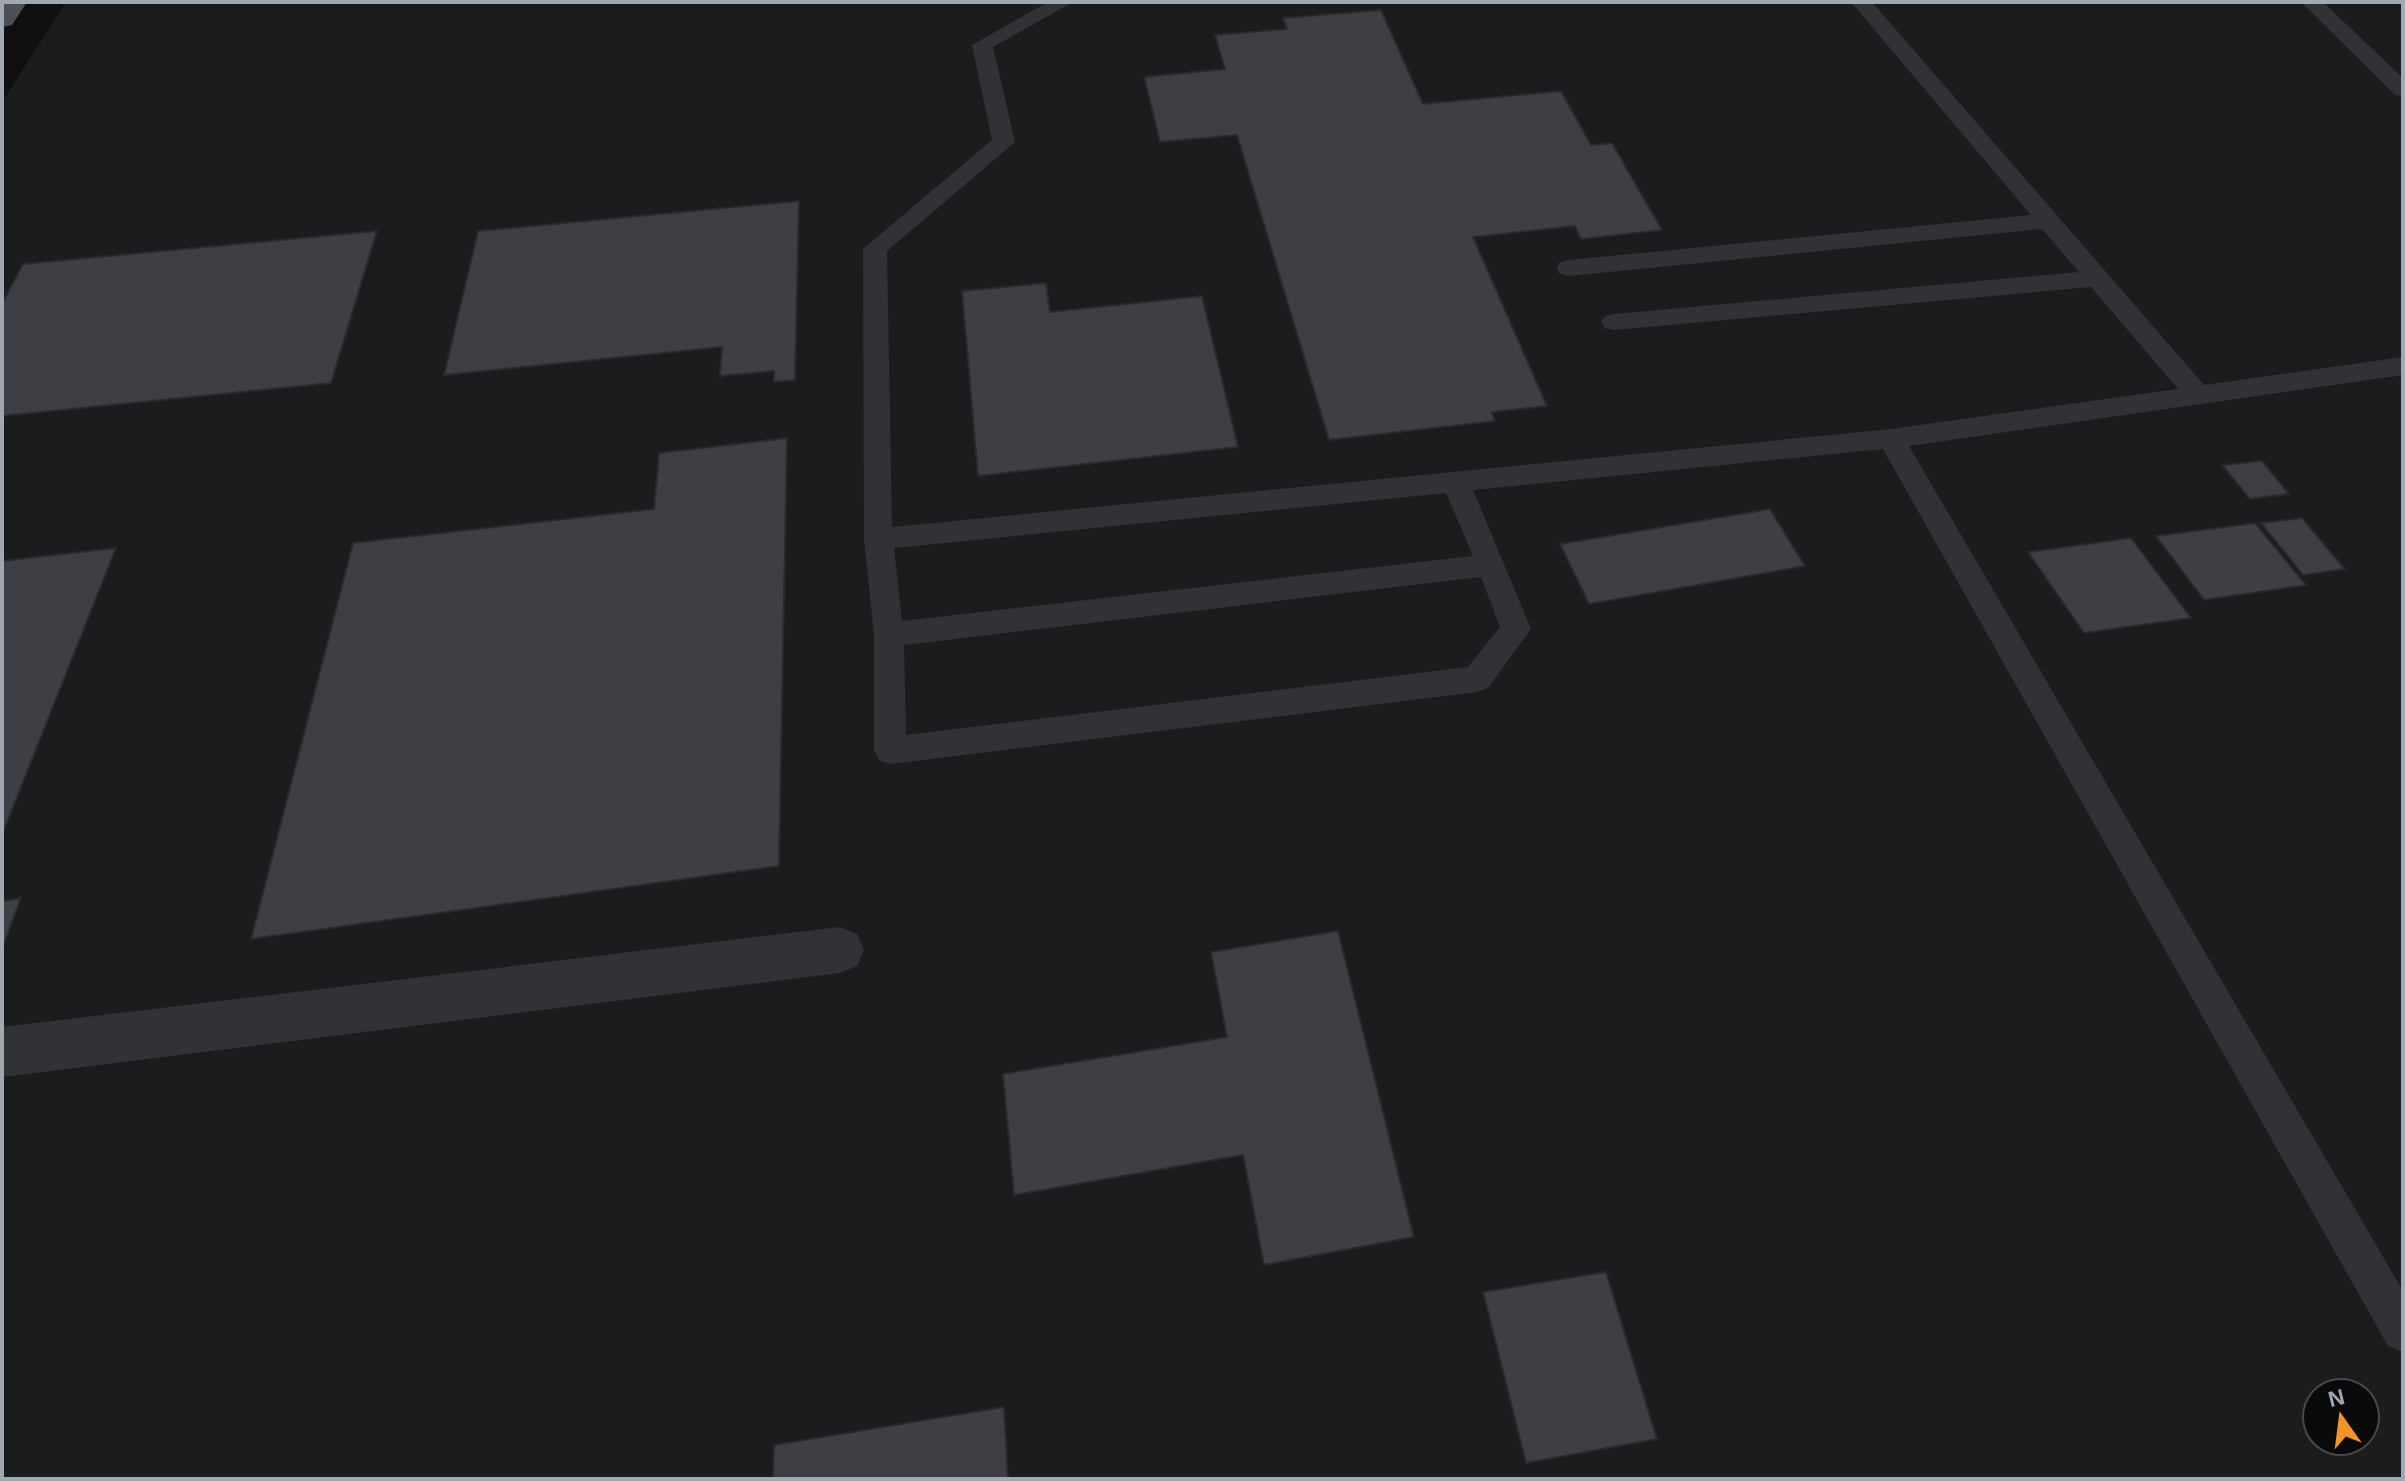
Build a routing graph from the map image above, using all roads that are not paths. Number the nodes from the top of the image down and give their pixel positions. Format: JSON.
{"nodes":[{"id":1,"x":13,"y":2,"type":"edge"},
{"id":2,"x":1063,"y":2,"type":"edge"},
{"id":3,"x":1861,"y":2,"type":"edge"},
{"id":4,"x":2311,"y":2,"type":"edge"},
{"id":5,"x":2,"y":19,"type":"edge"},
{"id":6,"x":2403,"y":90,"type":"edge"},
{"id":7,"x":2048,"y":221,"type":"junction"},
{"id":8,"x":1569,"y":268,"type":"dead end"},
{"id":9,"x":2098,"y":278,"type":"junction"},
{"id":10,"x":1614,"y":322,"type":"dead end"},
{"id":11,"x":2403,"y":366,"type":"edge"},
{"id":12,"x":2198,"y":395,"type":"junction"},
{"id":13,"x":1891,"y":439,"type":"junction"},
{"id":14,"x":1455,"y":482,"type":"junction"},
{"id":15,"x":878,"y":539,"type":"junction"},
{"id":16,"x":1491,"y":565,"type":"junction"},
{"id":17,"x":889,"y":635,"type":"junction"},
{"id":18,"x":840,"y":950,"type":"dead end"},
{"id":19,"x":2,"y":1052,"type":"edge"},
{"id":20,"x":2403,"y":1331,"type":"edge"}],
"edges":[{"from":1,"to":5,"type":"main road"},
{"from":2,"to":15,"type":"lane"},
{"from":3,"to":7,"type":"lane"},
{"from":4,"to":6,"type":"lane"},
{"from":7,"to":8,"type":"lane"},
{"from":7,"to":9,"type":"lane"},
{"from":9,"to":10,"type":"lane"},
{"from":9,"to":12,"type":"lane"},
{"from":11,"to":12,"type":"lane"},
{"from":12,"to":13,"type":"lane"},
{"from":13,"to":14,"type":"lane"},
{"from":13,"to":20,"type":"lane"},
{"from":14,"to":15,"type":"lane"},
{"from":14,"to":16,"type":"lane"},
{"from":15,"to":17,"type":"lane"},
{"from":16,"to":17,"type":"lane"},
{"from":16,"to":17,"type":"lane"},
{"from":18,"to":19,"type":"street"}]}
